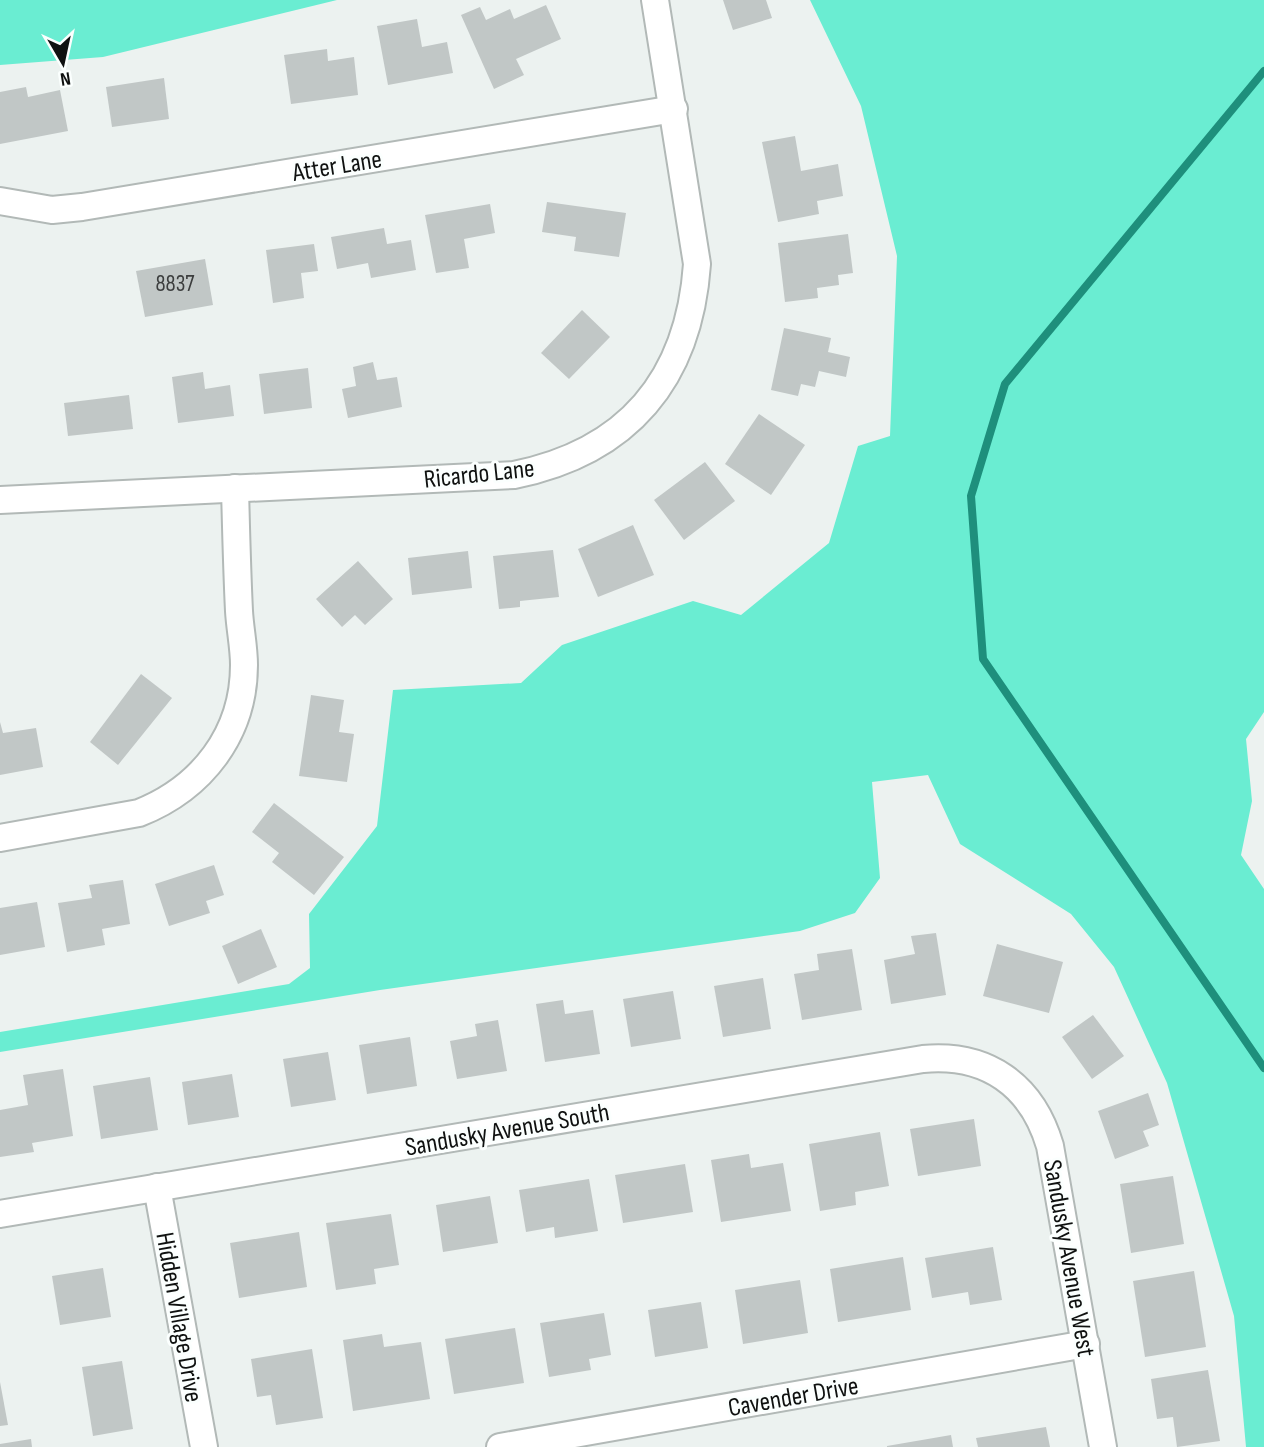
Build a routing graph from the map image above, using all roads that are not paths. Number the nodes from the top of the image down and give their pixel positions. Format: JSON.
{"nodes":[{"id":1,"x":655,"y":0,"type":"edge"},
{"id":2,"x":674,"y":109,"type":"junction"},
{"id":3,"x":0,"y":201,"type":"edge"},
{"id":4,"x":235,"y":488,"type":"junction"},
{"id":5,"x":0,"y":500,"type":"edge"},
{"id":6,"x":0,"y":838,"type":"edge"},
{"id":7,"x":1010,"y":1082,"type":"joint"},
{"id":8,"x":157,"y":1188,"type":"junction"},
{"id":9,"x":0,"y":1214,"type":"edge"},
{"id":10,"x":1086,"y":1344,"type":"junction"},
{"id":11,"x":517,"y":1446,"type":"edge"},
{"id":12,"x":204,"y":1447,"type":"edge"},
{"id":13,"x":1103,"y":1447,"type":"edge"}],
"edges":[{"from":1,"to":2,"type":"street","name":"Ricardo Lane"},
{"from":2,"to":3,"type":"street","name":"Atter Lane"},
{"from":2,"to":4,"type":"street","name":"Ricardo Lane"},
{"from":4,"to":5,"type":"street","name":"Ricardo Lane"},
{"from":4,"to":6,"type":"street"},
{"from":7,"to":8,"type":"street","name":"Sandusky Avenue South"},
{"from":7,"to":10,"type":"street","name":"Sandusky Avenue West"},
{"from":8,"to":9,"type":"street","name":"Sandusky Avenue South"},
{"from":8,"to":12,"type":"street","name":"Hidden Village Drive"},
{"from":10,"to":11,"type":"street","name":"Cavender Drive"},
{"from":10,"to":13,"type":"street","name":"Sandusky Avenue West"}]}
